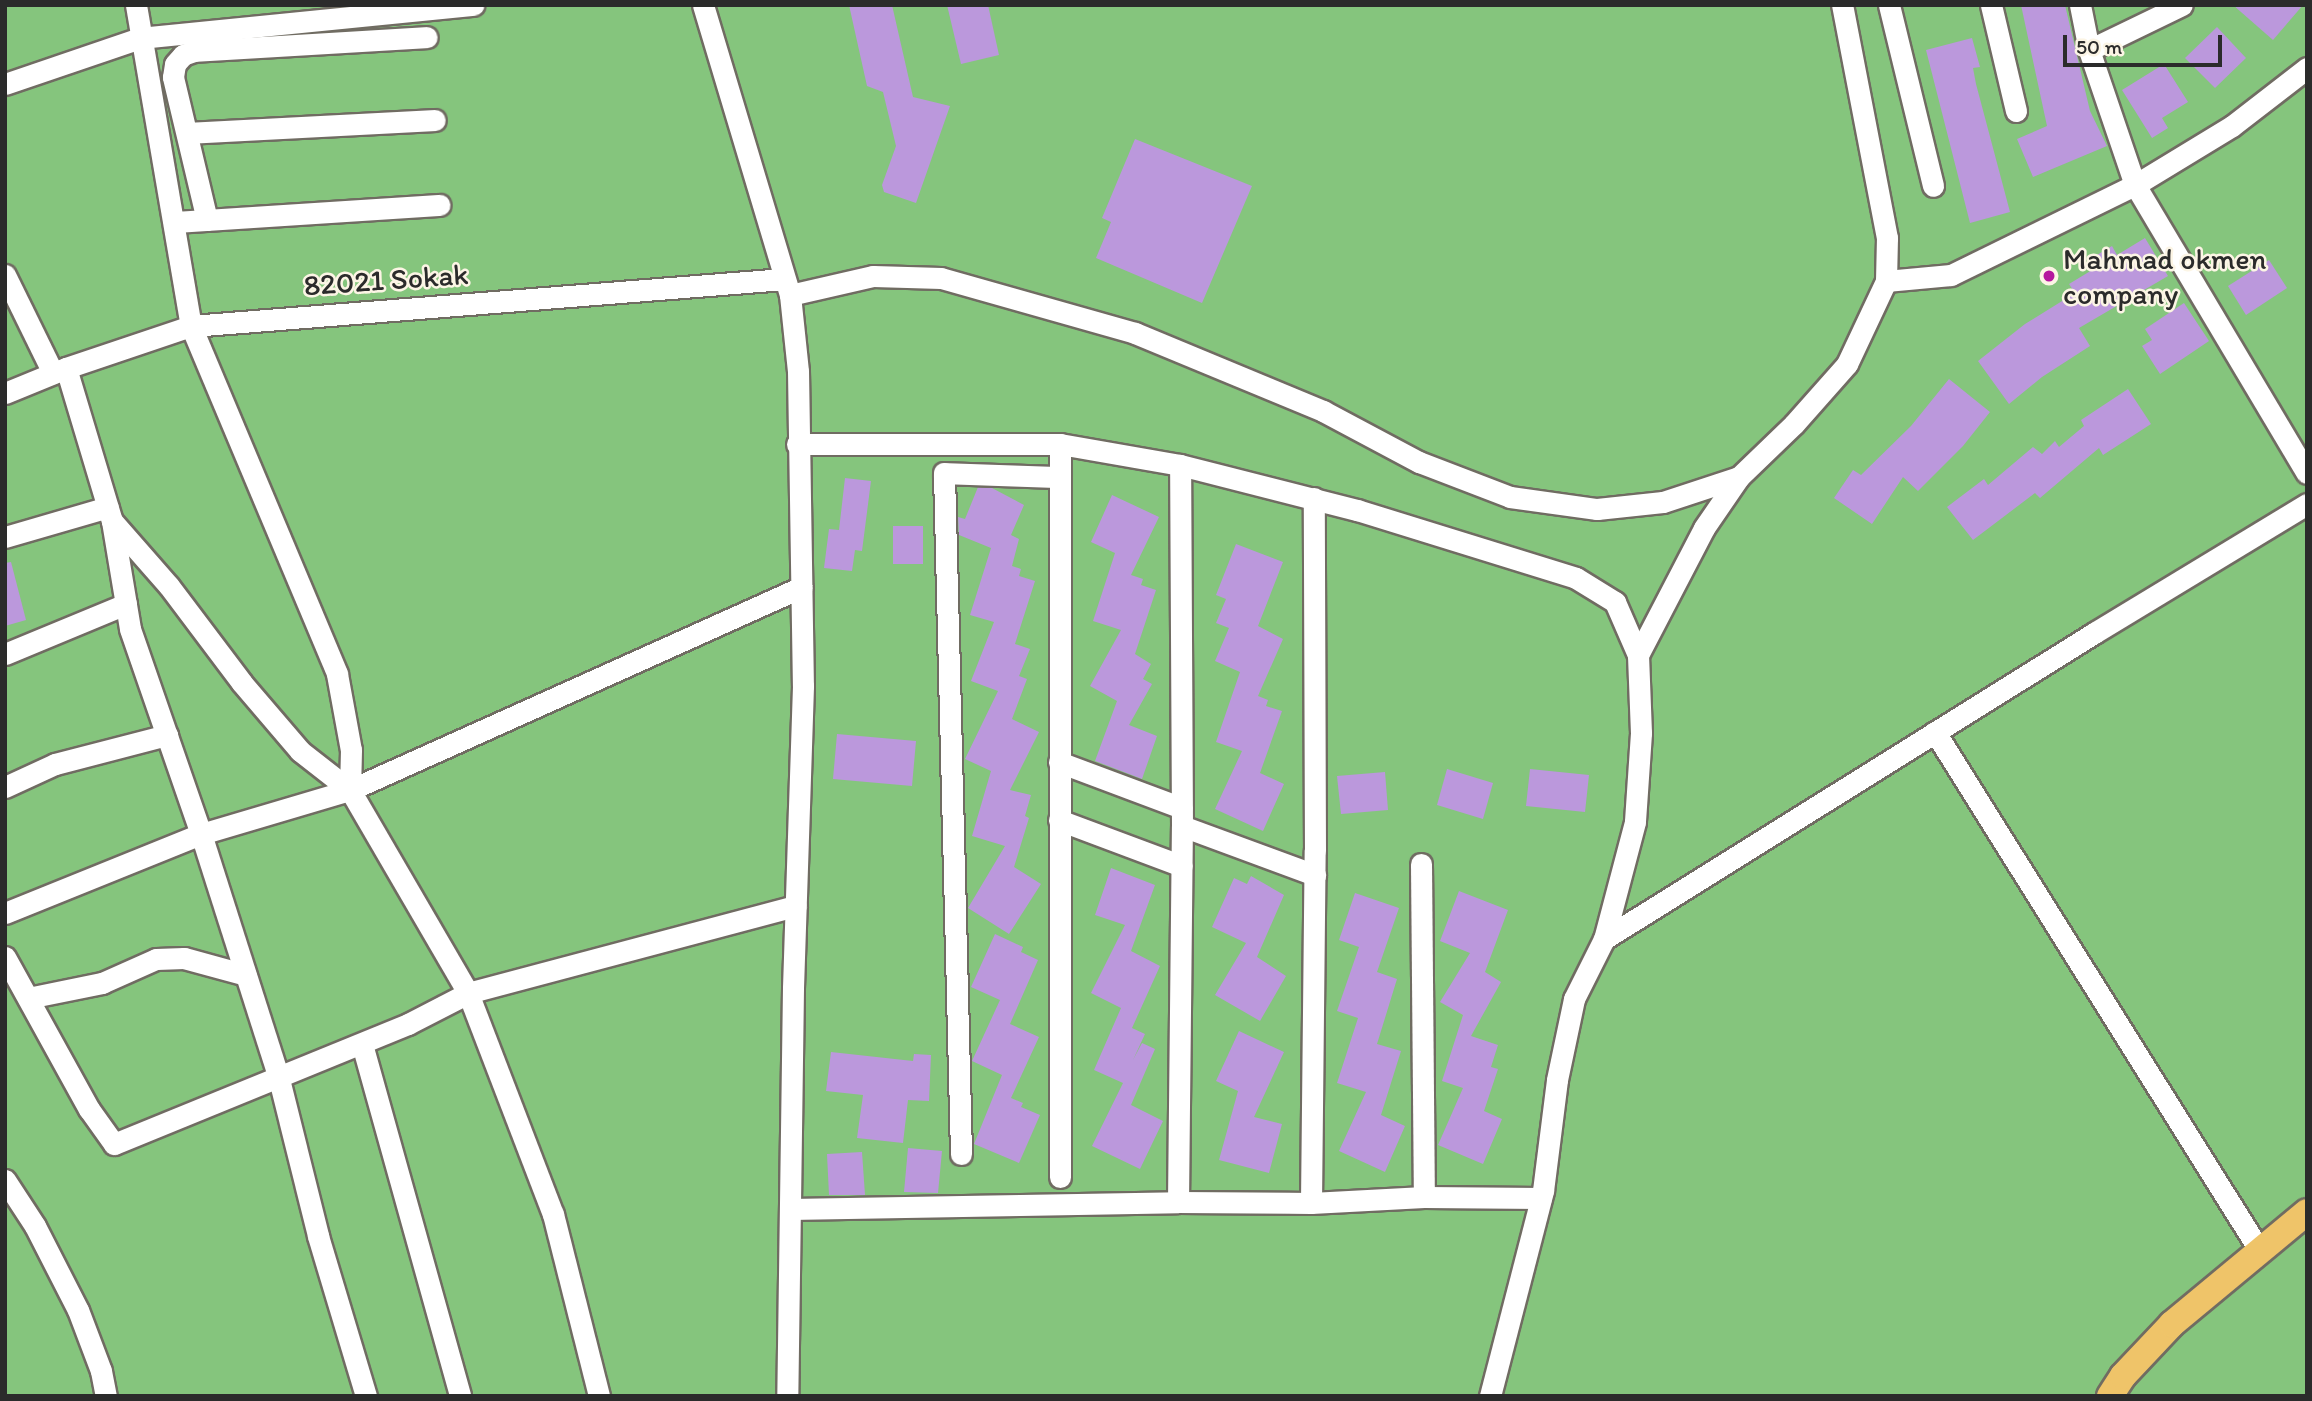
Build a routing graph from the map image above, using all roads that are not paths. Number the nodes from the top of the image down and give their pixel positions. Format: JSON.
{"nodes":[{"id":1,"x":136,"y":5,"type":"edge"},
{"id":2,"x":473,"y":5,"type":"edge"},
{"id":3,"x":704,"y":5,"type":"edge"},
{"id":4,"x":1842,"y":5,"type":"edge"},
{"id":5,"x":1889,"y":5,"type":"edge"},
{"id":6,"x":1991,"y":5,"type":"edge"},
{"id":7,"x":2080,"y":5,"type":"edge"},
{"id":8,"x":2182,"y":5,"type":"edge"},
{"id":9,"x":427,"y":37,"type":"dead end"},
{"id":10,"x":140,"y":38,"type":"junction"},
{"id":11,"x":2089,"y":50,"type":"junction"},
{"id":12,"x":2307,"y":68,"type":"edge"},
{"id":13,"x":5,"y":85,"type":"edge"},
{"id":14,"x":2016,"y":111,"type":"dead end"},
{"id":15,"x":435,"y":120,"type":"dead end"},
{"id":16,"x":187,"y":133,"type":"junction"},
{"id":17,"x":2135,"y":185,"type":"junction"},
{"id":18,"x":1933,"y":186,"type":"dead end"},
{"id":19,"x":439,"y":205,"type":"dead end"},
{"id":20,"x":207,"y":220,"type":"junction"},
{"id":21,"x":174,"y":222,"type":"junction"},
{"id":22,"x":5,"y":275,"type":"edge"},
{"id":23,"x":1886,"y":281,"type":"junction"},
{"id":24,"x":787,"y":287,"type":"junction"},
{"id":25,"x":191,"y":326,"type":"junction"},
{"id":26,"x":59,"y":371,"type":"junction"},
{"id":27,"x":5,"y":393,"type":"edge"},
{"id":28,"x":797,"y":444,"type":"junction"},
{"id":29,"x":1060,"y":444,"type":"junction"},
{"id":30,"x":1180,"y":465,"type":"junction"},
{"id":31,"x":2307,"y":473,"type":"edge"},
{"id":32,"x":1060,"y":477,"type":"junction"},
{"id":33,"x":1739,"y":477,"type":"junction"},
{"id":34,"x":1314,"y":498,"type":"junction"},
{"id":35,"x":2307,"y":504,"type":"edge"},
{"id":36,"x":110,"y":514,"type":"junction"},
{"id":37,"x":5,"y":537,"type":"edge"},
{"id":38,"x":801,"y":587,"type":"junction"},
{"id":39,"x":126,"y":604,"type":"junction"},
{"id":40,"x":5,"y":654,"type":"edge"},
{"id":41,"x":1638,"y":655,"type":"junction"},
{"id":42,"x":1935,"y":732,"type":"junction"},
{"id":43,"x":167,"y":735,"type":"junction"},
{"id":44,"x":1059,"y":762,"type":"junction"},
{"id":45,"x":5,"y":787,"type":"edge"},
{"id":46,"x":350,"y":790,"type":"junction"},
{"id":47,"x":1182,"y":817,"type":"junction"},
{"id":48,"x":1059,"y":820,"type":"junction"},
{"id":49,"x":201,"y":835,"type":"junction"},
{"id":50,"x":1421,"y":864,"type":"dead end"},
{"id":51,"x":1182,"y":866,"type":"junction"},
{"id":52,"x":1315,"y":875,"type":"junction"},
{"id":53,"x":796,"y":906,"type":"junction"},
{"id":54,"x":5,"y":913,"type":"edge"},
{"id":55,"x":1604,"y":939,"type":"junction"},
{"id":56,"x":5,"y":957,"type":"edge"},
{"id":57,"x":246,"y":975,"type":"junction"},
{"id":58,"x":468,"y":993,"type":"junction"},
{"id":59,"x":28,"y":998,"type":"junction"},
{"id":60,"x":362,"y":1044,"type":"junction"},
{"id":61,"x":279,"y":1079,"type":"junction"},
{"id":62,"x":961,"y":1154,"type":"dead end"},
{"id":63,"x":1060,"y":1177,"type":"dead end"},
{"id":64,"x":5,"y":1180,"type":"edge"},
{"id":65,"x":1424,"y":1197,"type":"junction"},
{"id":66,"x":1541,"y":1198,"type":"junction"},
{"id":67,"x":1178,"y":1202,"type":"junction"},
{"id":68,"x":1311,"y":1203,"type":"junction"},
{"id":69,"x":790,"y":1209,"type":"junction"},
{"id":70,"x":2307,"y":1212,"type":"edge"},
{"id":71,"x":2260,"y":1251,"type":"junction"},
{"id":72,"x":106,"y":1396,"type":"edge"},
{"id":73,"x":366,"y":1396,"type":"edge"},
{"id":74,"x":460,"y":1396,"type":"edge"},
{"id":75,"x":599,"y":1396,"type":"edge"},
{"id":76,"x":787,"y":1396,"type":"edge"},
{"id":77,"x":1490,"y":1396,"type":"edge"},
{"id":78,"x":2110,"y":1396,"type":"edge"}],
"edges":[{"from":1,"to":10,"type":"street"},
{"from":2,"to":10,"type":"street"},
{"from":3,"to":24,"type":"street"},
{"from":4,"to":23,"type":"street"},
{"from":5,"to":18,"type":"street"},
{"from":6,"to":14,"type":"street"},
{"from":7,"to":11,"type":"street"},
{"from":8,"to":11,"type":"street"},
{"from":9,"to":16,"type":"street"},
{"from":10,"to":13,"type":"street"},
{"from":10,"to":21,"type":"street"},
{"from":11,"to":17,"type":"street"},
{"from":12,"to":17,"type":"street"},
{"from":15,"to":16,"type":"street"},
{"from":16,"to":20,"type":"street"},
{"from":17,"to":23,"type":"street"},
{"from":17,"to":31,"type":"street"},
{"from":19,"to":20,"type":"street"},
{"from":20,"to":21,"type":"street"},
{"from":21,"to":25,"type":"street"},
{"from":22,"to":26,"type":"street"},
{"from":23,"to":33,"type":"street"},
{"from":24,"to":25,"type":"street","name":"82021 Sokak"},
{"from":24,"to":28,"type":"street"},
{"from":24,"to":33,"type":"street","name":"82021 Sokak"},
{"from":25,"to":26,"type":"street","name":"82021 Sokak"},
{"from":25,"to":46,"type":"street"},
{"from":26,"to":27,"type":"street","name":"82021 Sokak"},
{"from":26,"to":36,"type":"street"},
{"from":28,"to":29,"type":"street"},
{"from":28,"to":38,"type":"street"},
{"from":29,"to":30,"type":"street"},
{"from":29,"to":32,"type":"street"},
{"from":30,"to":34,"type":"street"},
{"from":30,"to":47,"type":"street"},
{"from":32,"to":44,"type":"street"},
{"from":32,"to":62,"type":"street"},
{"from":33,"to":41,"type":"street"},
{"from":34,"to":41,"type":"street"},
{"from":34,"to":52,"type":"street"},
{"from":35,"to":42,"type":"street"},
{"from":36,"to":37,"type":"street"},
{"from":36,"to":39,"type":"street"},
{"from":36,"to":46,"type":"street"},
{"from":38,"to":46,"type":"street"},
{"from":38,"to":53,"type":"street"},
{"from":39,"to":40,"type":"street"},
{"from":39,"to":43,"type":"street"},
{"from":41,"to":55,"type":"street"},
{"from":42,"to":55,"type":"street"},
{"from":42,"to":71,"type":"street"},
{"from":43,"to":45,"type":"street"},
{"from":43,"to":49,"type":"street"},
{"from":44,"to":47,"type":"street"},
{"from":44,"to":48,"type":"street"},
{"from":46,"to":49,"type":"street"},
{"from":46,"to":58,"type":"street"},
{"from":47,"to":51,"type":"street"},
{"from":47,"to":52,"type":"street"},
{"from":48,"to":51,"type":"street"},
{"from":48,"to":63,"type":"street"},
{"from":49,"to":54,"type":"street"},
{"from":49,"to":57,"type":"street"},
{"from":50,"to":65,"type":"street"},
{"from":51,"to":67,"type":"street"},
{"from":52,"to":68,"type":"street"},
{"from":53,"to":58,"type":"street"},
{"from":53,"to":69,"type":"street"},
{"from":55,"to":66,"type":"street"},
{"from":56,"to":59,"type":"street"},
{"from":57,"to":59,"type":"street"},
{"from":57,"to":61,"type":"street"},
{"from":58,"to":60,"type":"street"},
{"from":58,"to":75,"type":"street"},
{"from":59,"to":61,"type":"street"},
{"from":60,"to":61,"type":"street"},
{"from":60,"to":74,"type":"street"},
{"from":61,"to":73,"type":"street"},
{"from":64,"to":72,"type":"street"},
{"from":65,"to":66,"type":"street"},
{"from":65,"to":68,"type":"street"},
{"from":66,"to":77,"type":"street"},
{"from":67,"to":68,"type":"street"},
{"from":67,"to":69,"type":"street"},
{"from":69,"to":76,"type":"street"},
{"from":70,"to":71,"type":"main road"},
{"from":71,"to":78,"type":"main road"}]}
